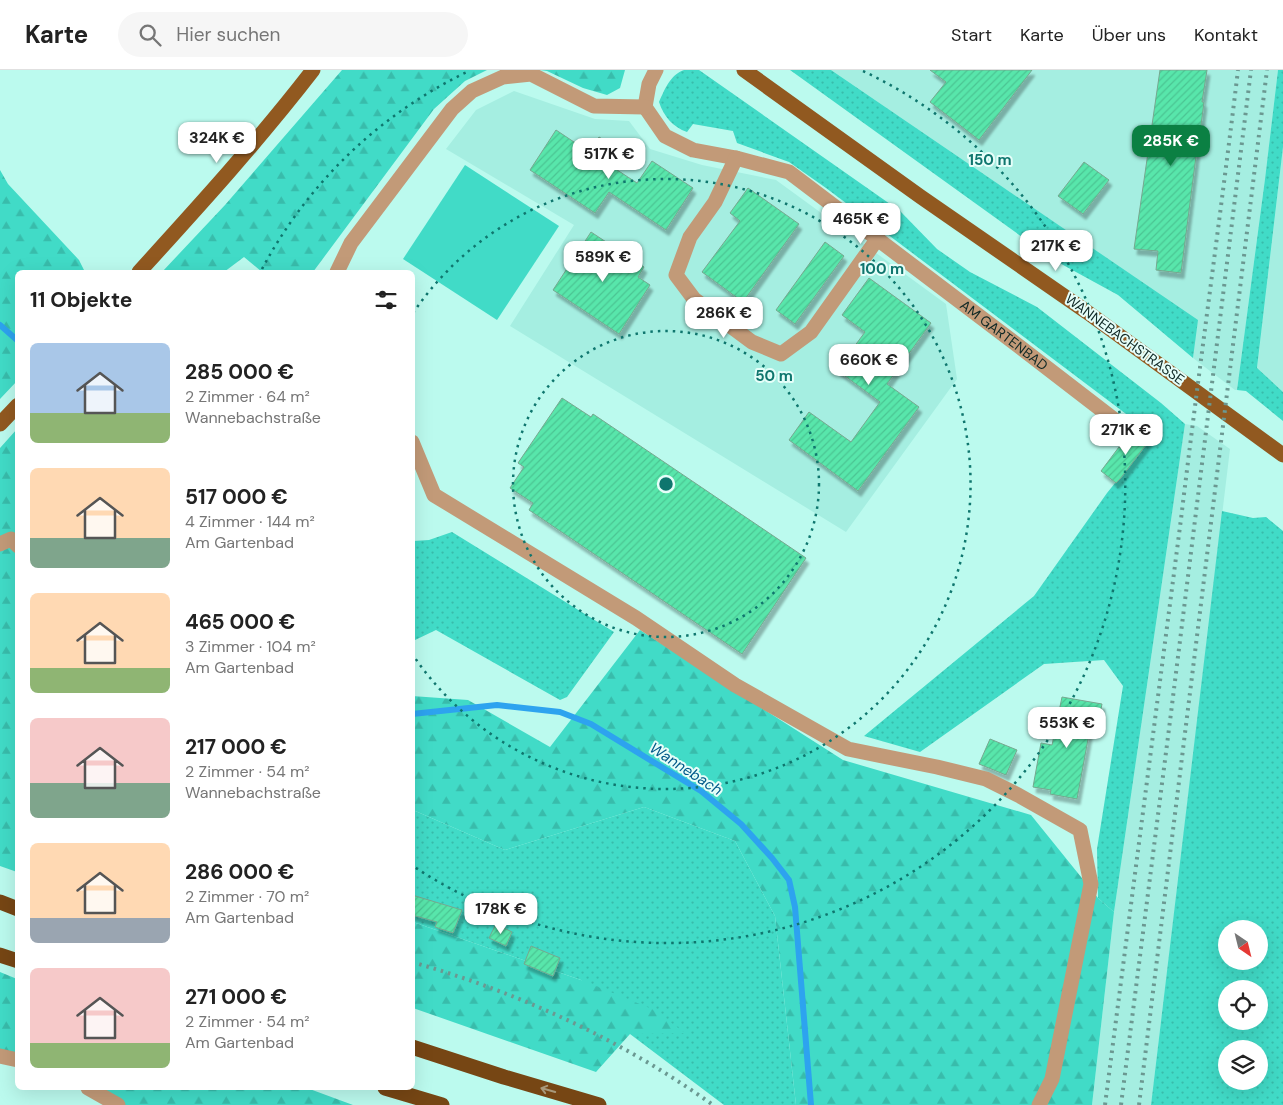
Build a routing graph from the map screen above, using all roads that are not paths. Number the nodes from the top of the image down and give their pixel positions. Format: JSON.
{"nodes":[{"id":1,"x":314,"y":70,"type":"edge"},
{"id":2,"x":656,"y":70,"type":"edge"},
{"id":3,"x":744,"y":70,"type":"edge"},
{"id":4,"x":645,"y":107,"type":"junction"},
{"id":5,"x":736,"y":158,"type":"junction"},
{"id":6,"x":878,"y":238,"type":"junction"},
{"id":7,"x":141,"y":270,"type":"edge"},
{"id":8,"x":338,"y":270,"type":"edge"},
{"id":9,"x":15,"y":408,"type":"edge"},
{"id":10,"x":0,"y":424,"type":"edge"},
{"id":11,"x":1129,"y":432,"type":"dead end"},
{"id":12,"x":415,"y":449,"type":"edge"},
{"id":13,"x":1283,"y":455,"type":"edge"},
{"id":14,"x":15,"y":543,"type":"edge"},
{"id":15,"x":0,"y":544,"type":"edge"},
{"id":16,"x":0,"y":902,"type":"edge"},
{"id":17,"x":15,"y":907,"type":"edge"},
{"id":18,"x":0,"y":955,"type":"edge"},
{"id":19,"x":15,"y":960,"type":"edge"},
{"id":20,"x":415,"y":1048,"type":"edge"},
{"id":21,"x":0,"y":1056,"type":"edge"},
{"id":22,"x":15,"y":1059,"type":"edge"},
{"id":23,"x":92,"y":1090,"type":"edge"},
{"id":24,"x":392,"y":1090,"type":"edge"},
{"id":25,"x":597,"y":1104,"type":"edge"},
{"id":26,"x":118,"y":1105,"type":"edge"},
{"id":27,"x":442,"y":1105,"type":"edge"},
{"id":28,"x":1039,"y":1105,"type":"edge"}],
"edges":[{"from":1,"to":7,"type":"main road"},
{"from":2,"to":4,"type":"street"},
{"from":3,"to":13,"type":"main road","name":"WANNEBACHSTRASSE"},
{"from":4,"to":5,"type":"street","name":"AM GARTENBAD"},
{"from":4,"to":8,"type":"street"},
{"from":5,"to":6,"type":"street","name":"AM GARTENBAD"},
{"from":5,"to":6,"type":"street"},
{"from":6,"to":11,"type":"street","name":"AM GARTENBAD"},
{"from":9,"to":10,"type":"main road"},
{"from":12,"to":28,"type":"street"},
{"from":14,"to":15,"type":"street"},
{"from":16,"to":17,"type":"highway"},
{"from":18,"to":19,"type":"highway"},
{"from":25,"to":20,"type":"highway","one_way":true},
{"from":21,"to":22,"type":"street"},
{"from":23,"to":26,"type":"street"},
{"from":24,"to":27,"type":"highway"}]}
